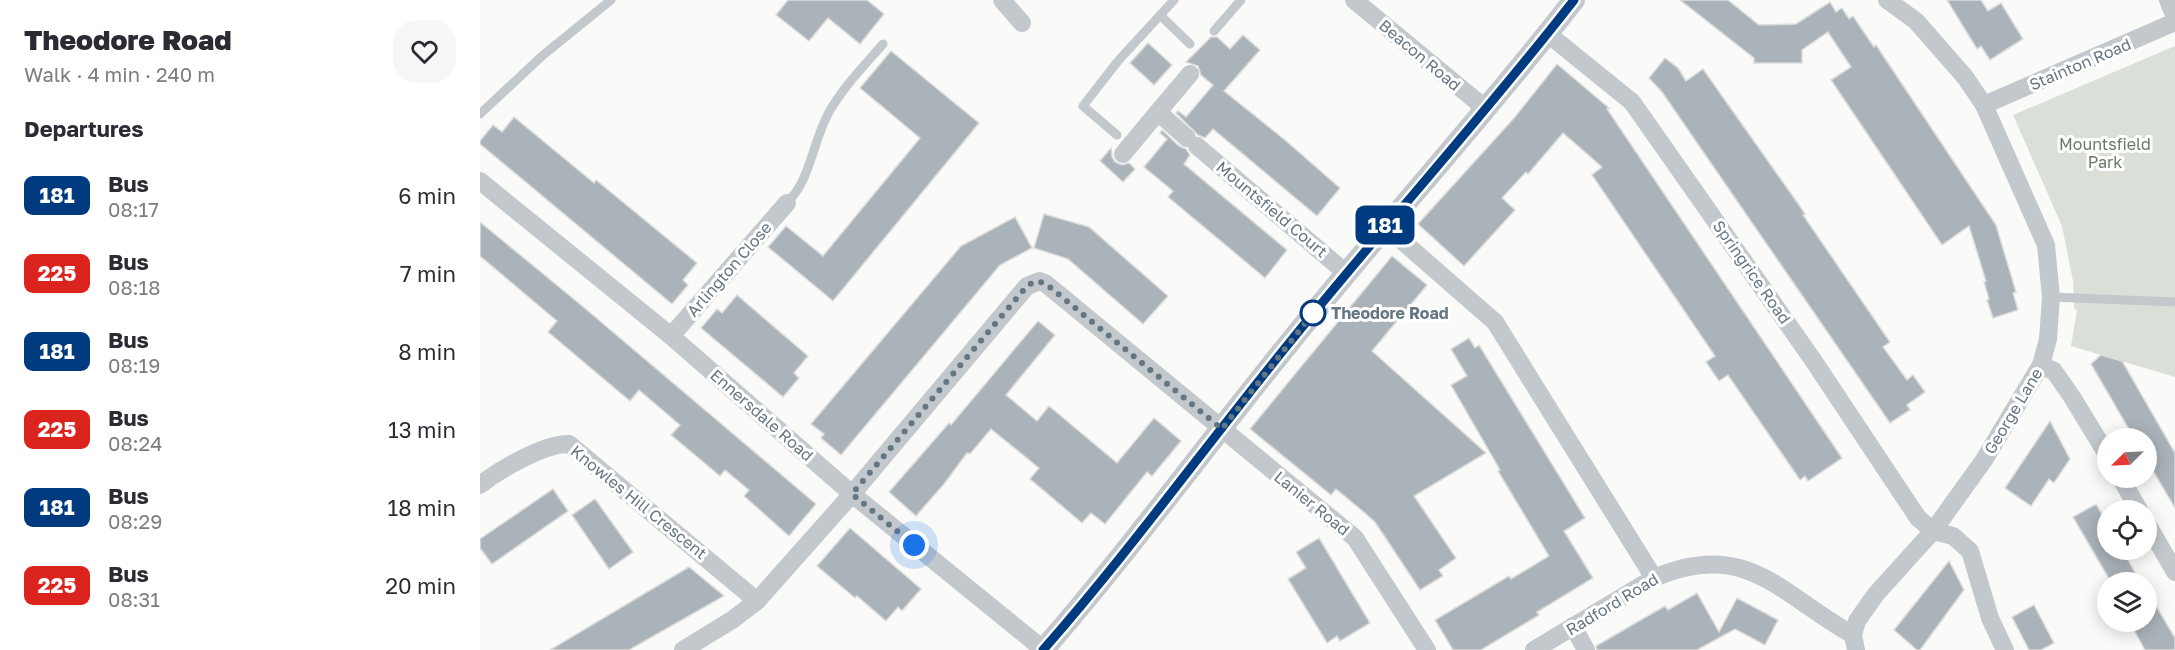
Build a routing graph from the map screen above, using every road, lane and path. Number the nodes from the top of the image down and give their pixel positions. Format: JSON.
{"nodes":[{"id":1,"x":611,"y":0,"type":"edge"},
{"id":2,"x":1002,"y":0,"type":"edge"},
{"id":3,"x":1174,"y":0,"type":"edge"},
{"id":4,"x":1240,"y":0,"type":"edge"},
{"id":5,"x":1354,"y":0,"type":"edge"},
{"id":6,"x":1574,"y":0,"type":"edge"},
{"id":7,"x":1887,"y":0,"type":"edge"},
{"id":8,"x":2168,"y":0,"type":"edge"},
{"id":9,"x":1160,"y":15,"type":"junction"},
{"id":10,"x":2175,"y":17,"type":"edge"},
{"id":11,"x":2175,"y":22,"type":"edge"},
{"id":12,"x":1022,"y":23,"type":"dead end"},
{"id":13,"x":1214,"y":31,"type":"dead end"},
{"id":14,"x":1548,"y":34,"type":"junction"},
{"id":15,"x":883,"y":44,"type":"dead end"},
{"id":16,"x":1190,"y":44,"type":"dead end"},
{"id":17,"x":1190,"y":74,"type":"dead end"},
{"id":18,"x":1984,"y":105,"type":"junction"},
{"id":19,"x":1486,"y":109,"type":"junction"},
{"id":20,"x":1158,"y":112,"type":"junction"},
{"id":21,"x":480,"y":114,"type":"edge"},
{"id":22,"x":1117,"y":135,"type":"dead end"},
{"id":23,"x":1123,"y":154,"type":"dead end"},
{"id":24,"x":480,"y":181,"type":"edge"},
{"id":25,"x":787,"y":203,"type":"joint"},
{"id":26,"x":1385,"y":226,"type":"junction"},
{"id":27,"x":1346,"y":273,"type":"junction"},
{"id":28,"x":2051,"y":297,"type":"junction"},
{"id":29,"x":2175,"y":302,"type":"edge"},
{"id":30,"x":671,"y":336,"type":"junction"},
{"id":31,"x":2041,"y":365,"type":"junction"},
{"id":32,"x":1222,"y":429,"type":"junction"},
{"id":33,"x":2097,"y":438,"type":"edge"},
{"id":34,"x":480,"y":485,"type":"edge"},
{"id":35,"x":852,"y":494,"type":"junction"},
{"id":36,"x":1933,"y":531,"type":"junction"},
{"id":37,"x":2157,"y":541,"type":"edge"},
{"id":38,"x":2175,"y":572,"type":"edge"},
{"id":39,"x":1653,"y":578,"type":"junction"},
{"id":40,"x":758,"y":601,"type":"junction"},
{"id":41,"x":1573,"y":626,"type":"junction"},
{"id":42,"x":1855,"y":643,"type":"edge"},
{"id":43,"x":683,"y":650,"type":"edge"},
{"id":44,"x":1043,"y":650,"type":"edge"},
{"id":45,"x":1427,"y":650,"type":"edge"},
{"id":46,"x":1534,"y":650,"type":"edge"},
{"id":47,"x":1586,"y":650,"type":"edge"},
{"id":48,"x":2005,"y":650,"type":"edge"}],
"edges":[{"from":1,"to":21,"type":"lane"},
{"from":2,"to":12,"type":"street"},
{"from":3,"to":9,"type":"lane"},
{"from":4,"to":13,"type":"lane"},
{"from":5,"to":19,"type":"street","name":"Beacon Road"},
{"from":6,"to":14,"type":"street"},
{"from":7,"to":18,"type":"street","name":"George Lane"},
{"from":8,"to":10,"type":"street"},
{"from":9,"to":16,"type":"lane"},
{"from":9,"to":22,"type":"lane"},
{"from":11,"to":18,"type":"street","name":"Stainton Road"},
{"from":14,"to":19,"type":"street"},
{"from":14,"to":36,"type":"street","name":"Springrice Road"},
{"from":15,"to":25,"type":"lane"},
{"from":17,"to":20,"type":"street"},
{"from":18,"to":28,"type":"street","name":"George Lane"},
{"from":19,"to":26,"type":"street"},
{"from":20,"to":23,"type":"street"},
{"from":20,"to":27,"type":"street","name":"Mountsfield Court"},
{"from":24,"to":30,"type":"street","name":"Ennersdale Road"},
{"from":25,"to":30,"type":"street","name":"Arlington Close"},
{"from":26,"to":27,"type":"street"},
{"from":26,"to":39,"type":"street"},
{"from":27,"to":32,"type":"street"},
{"from":28,"to":29,"type":"lane"},
{"from":28,"to":31,"type":"street","name":"George Lane"},
{"from":30,"to":35,"type":"street","name":"Ennersdale Road"},
{"from":31,"to":33,"type":"street"},
{"from":31,"to":36,"type":"street","name":"George Lane"},
{"from":32,"to":35,"type":"street","name":"Lanier Road"},
{"from":32,"to":44,"type":"street"},
{"from":32,"to":45,"type":"street","name":"Lanier Road"},
{"from":34,"to":40,"type":"street","name":"Knowles Hill Crescent"},
{"from":35,"to":40,"type":"street"},
{"from":35,"to":44,"type":"street","name":"Ennersdale Road"},
{"from":36,"to":42,"type":"street","name":"George Lane"},
{"from":36,"to":48,"type":"street"},
{"from":37,"to":38,"type":"street"},
{"from":39,"to":41,"type":"street","name":"Radford Road"},
{"from":39,"to":42,"type":"street","name":"Radford Road"},
{"from":40,"to":43,"type":"street"},
{"from":41,"to":46,"type":"street","name":"Radford Road"},
{"from":41,"to":47,"type":"street"}]}
